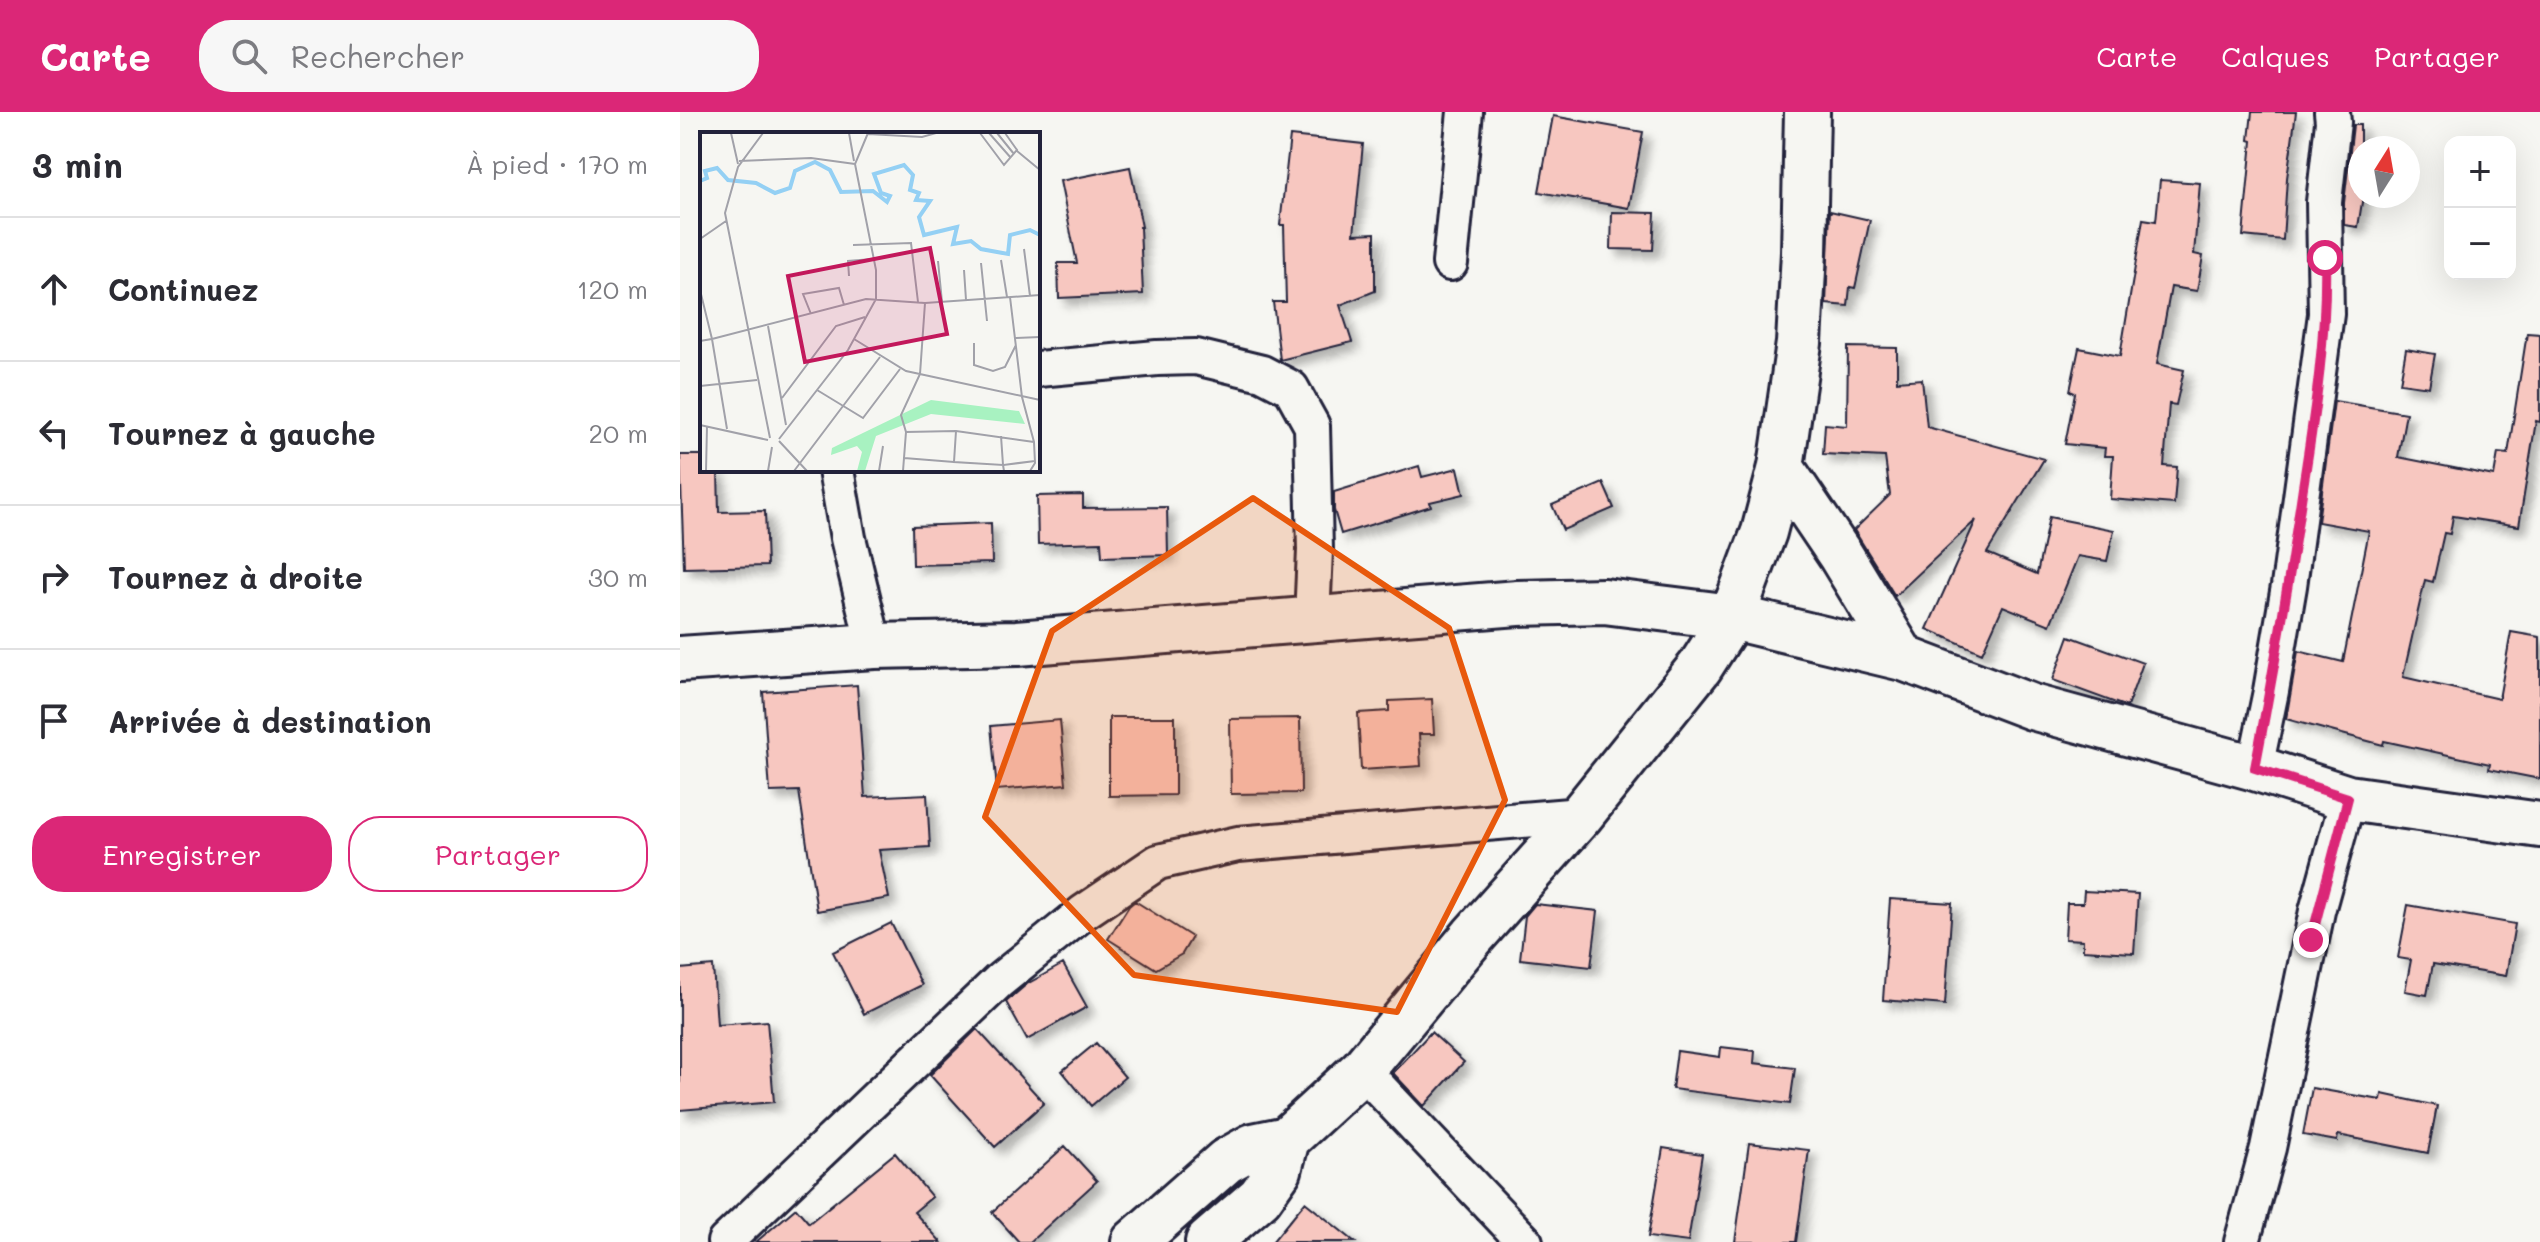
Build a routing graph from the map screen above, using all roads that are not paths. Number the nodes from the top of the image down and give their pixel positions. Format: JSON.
{"nodes":[{"id":1,"x":1465,"y":112,"type":"edge"},
{"id":2,"x":2332,"y":112,"type":"edge"},
{"id":3,"x":1798,"y":115,"type":"edge"},
{"id":4,"x":1450,"y":263,"type":"dead end"},
{"id":5,"x":1040,"y":369,"type":"edge"},
{"id":6,"x":1781,"y":467,"type":"junction"},
{"id":7,"x":836,"y":472,"type":"edge"},
{"id":8,"x":1732,"y":617,"type":"junction"},
{"id":9,"x":1312,"y":619,"type":"junction"},
{"id":10,"x":874,"y":646,"type":"junction"},
{"id":11,"x":1903,"y":658,"type":"junction"},
{"id":12,"x":680,"y":659,"type":"edge"},
{"id":13,"x":2255,"y":768,"type":"junction"},
{"id":14,"x":2348,"y":798,"type":"junction"},
{"id":15,"x":1581,"y":815,"type":"junction"},
{"id":16,"x":2540,"y":825,"type":"edge"},
{"id":17,"x":1362,"y":1070,"type":"junction"},
{"id":18,"x":1287,"y":1139,"type":"junction"},
{"id":19,"x":725,"y":1242,"type":"edge"},
{"id":20,"x":1134,"y":1242,"type":"edge"},
{"id":21,"x":1208,"y":1242,"type":"edge"},
{"id":22,"x":1525,"y":1242,"type":"edge"},
{"id":23,"x":2242,"y":1242,"type":"edge"}],
"edges":[{"from":1,"to":4,"type":"street"},
{"from":2,"to":13,"type":"street"},
{"from":3,"to":6,"type":"main road"},
{"from":5,"to":9,"type":"street"},
{"from":6,"to":8,"type":"main road"},
{"from":6,"to":11,"type":"main road"},
{"from":7,"to":10,"type":"street"},
{"from":8,"to":9,"type":"main road"},
{"from":8,"to":11,"type":"main road"},
{"from":8,"to":15,"type":"main road"},
{"from":9,"to":10,"type":"main road"},
{"from":10,"to":12,"type":"main road"},
{"from":11,"to":13,"type":"main road"},
{"from":13,"to":14,"type":"main road"},
{"from":14,"to":16,"type":"main road"},
{"from":14,"to":23,"type":"street"},
{"from":15,"to":17,"type":"main road"},
{"from":15,"to":19,"type":"street"},
{"from":17,"to":18,"type":"main road"},
{"from":17,"to":22,"type":"street"},
{"from":18,"to":20,"type":"main road"},
{"from":18,"to":21,"type":"main road"}]}
